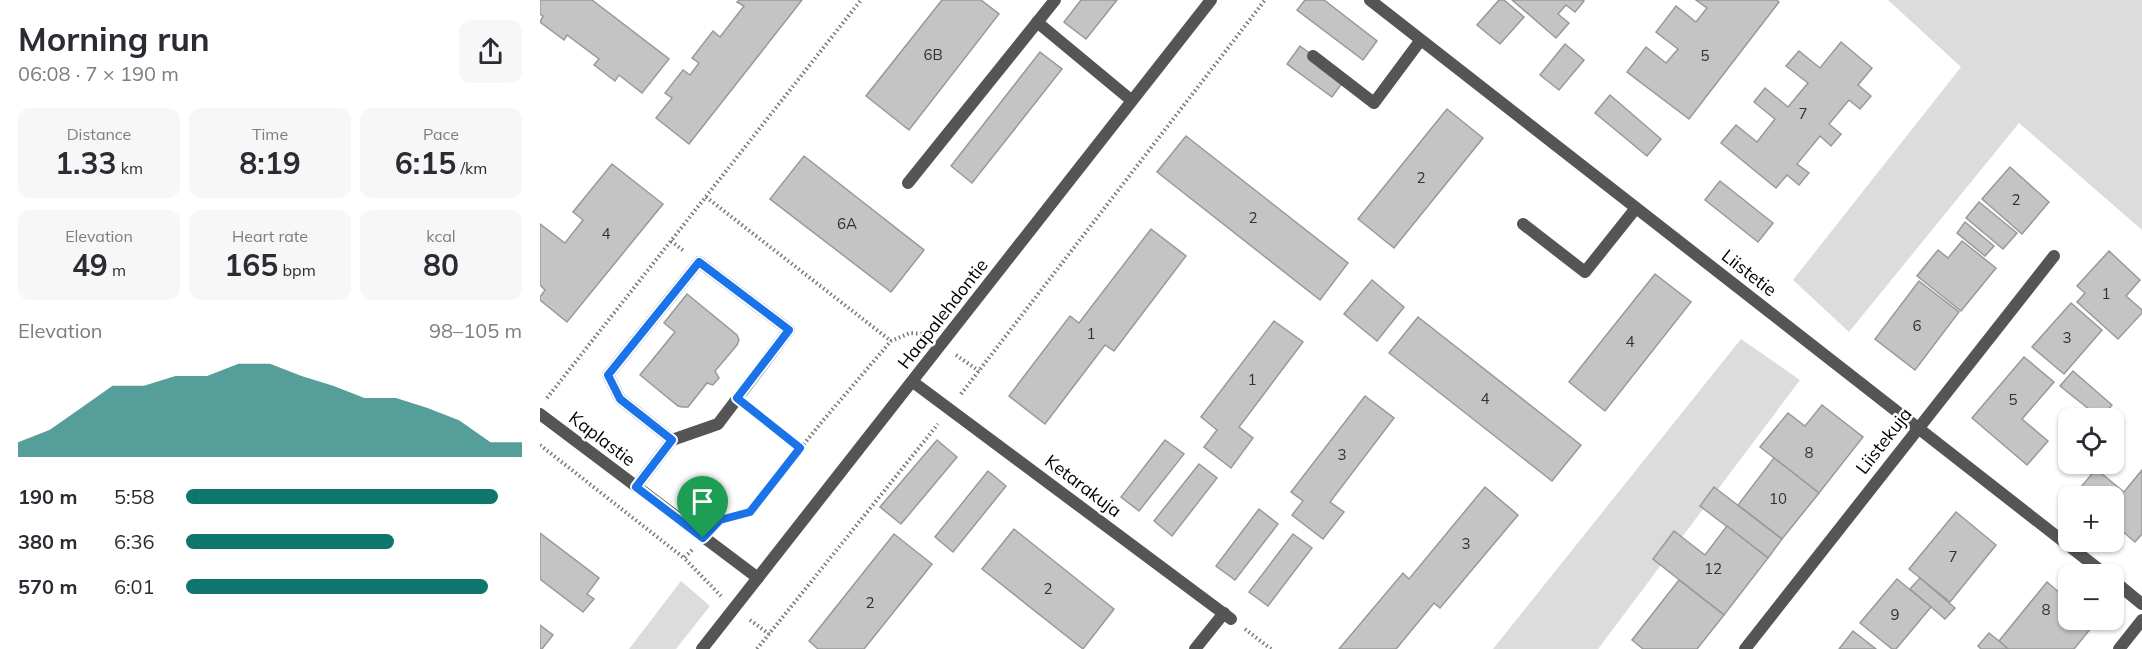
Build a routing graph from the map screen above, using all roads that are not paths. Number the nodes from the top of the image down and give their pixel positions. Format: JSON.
{"nodes":[{"id":1,"x":1055,"y":0,"type":"edge"},
{"id":2,"x":1210,"y":0,"type":"edge"},
{"id":3,"x":1370,"y":0,"type":"edge"},
{"id":4,"x":1037,"y":22,"type":"junction"},
{"id":5,"x":1420,"y":41,"type":"junction"},
{"id":6,"x":1313,"y":56,"type":"dead end"},
{"id":7,"x":1131,"y":100,"type":"junction"},
{"id":8,"x":908,"y":183,"type":"dead end"},
{"id":9,"x":1636,"y":208,"type":"junction"},
{"id":10,"x":1523,"y":224,"type":"dead end"},
{"id":11,"x":2054,"y":255,"type":"dead end"},
{"id":12,"x":913,"y":382,"type":"junction"},
{"id":13,"x":542,"y":421,"type":"edge"},
{"id":14,"x":1918,"y":427,"type":"junction"},
{"id":15,"x":672,"y":440,"type":"junction"},
{"id":16,"x":636,"y":487,"type":"junction"},
{"id":17,"x":2092,"y":564,"type":"edge"},
{"id":18,"x":758,"y":578,"type":"junction"},
{"id":19,"x":2124,"y":589,"type":"edge"},
{"id":20,"x":2142,"y":604,"type":"edge"},
{"id":21,"x":2142,"y":620,"type":"edge"},
{"id":22,"x":702,"y":649,"type":"edge"},
{"id":23,"x":1195,"y":649,"type":"edge"},
{"id":24,"x":1745,"y":649,"type":"edge"},
{"id":25,"x":2119,"y":649,"type":"edge"}],
"edges":[{"from":1,"to":4,"type":"street"},
{"from":2,"to":7,"type":"street","name":"Haapalehdontie"},
{"from":3,"to":5,"type":"street","name":"Liistetie"},
{"from":4,"to":7,"type":"street"},
{"from":4,"to":8,"type":"street"},
{"from":5,"to":6,"type":"street"},
{"from":5,"to":9,"type":"street","name":"Liistetie"},
{"from":7,"to":12,"type":"street","name":"Haapalehdontie"},
{"from":9,"to":10,"type":"street"},
{"from":9,"to":14,"type":"street","name":"Liistetie"},
{"from":11,"to":14,"type":"street","name":"Liistekuja"},
{"from":12,"to":18,"type":"street","name":"Haapalehdontie"},
{"from":12,"to":23,"type":"street","name":"Ketarakuja"},
{"from":13,"to":16,"type":"street","name":"Kaplastie"},
{"from":14,"to":17,"type":"street","name":"Liistetie"},
{"from":14,"to":24,"type":"street","name":"Liistekuja"},
{"from":15,"to":15,"type":"street"},
{"from":15,"to":16,"type":"street"},
{"from":16,"to":18,"type":"street","name":"Kaplastie"},
{"from":18,"to":22,"type":"street","name":"Haapalehdontie"},
{"from":19,"to":20,"type":"street"},
{"from":21,"to":25,"type":"street"}]}
